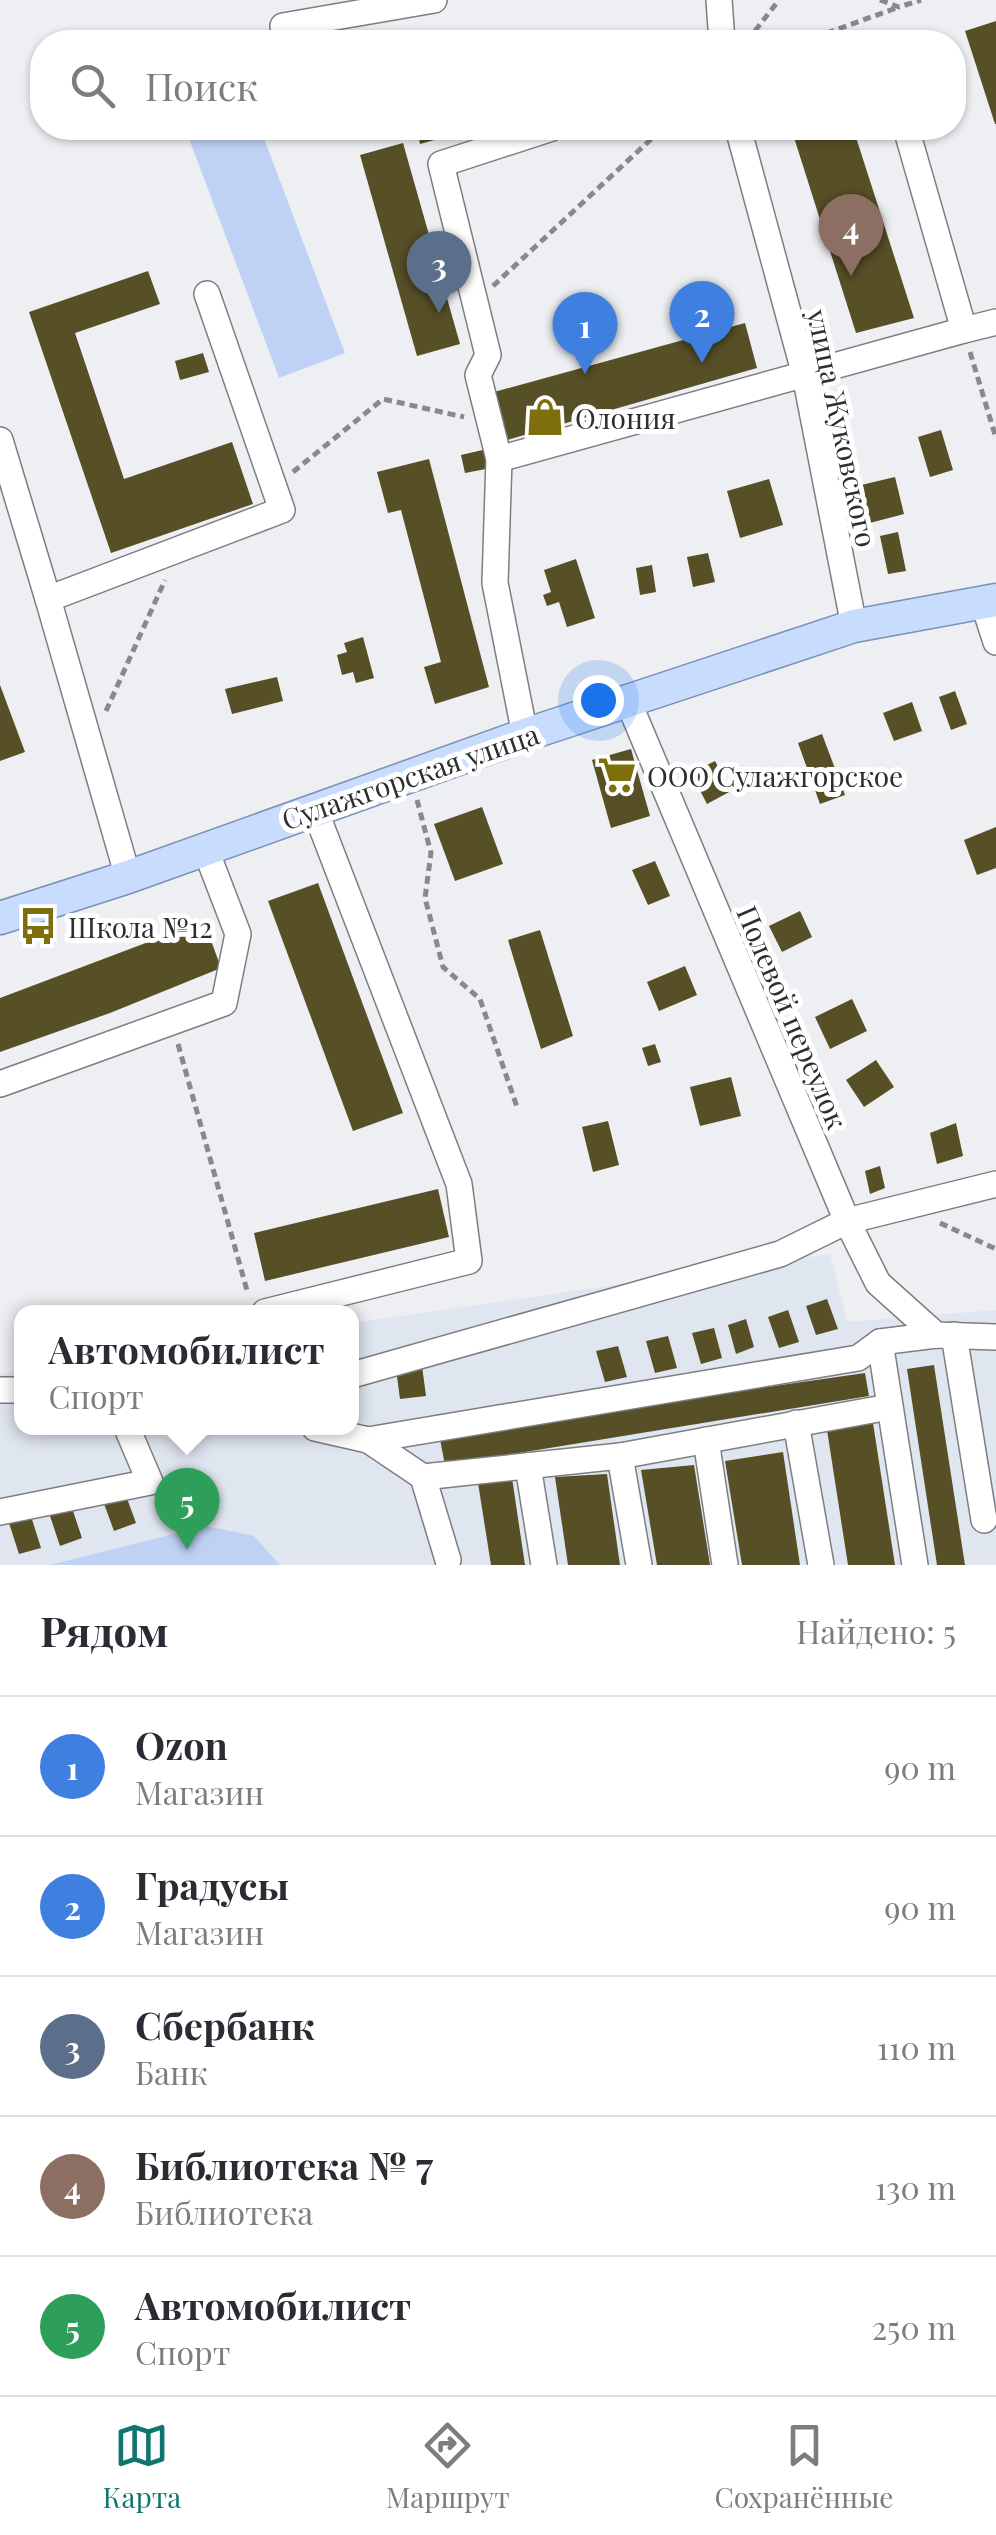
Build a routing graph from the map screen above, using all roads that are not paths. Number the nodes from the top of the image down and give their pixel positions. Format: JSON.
{"nodes":[{"id":1,"x":434,"y":0,"type":"edge"},
{"id":2,"x":719,"y":0,"type":"edge"},
{"id":3,"x":284,"y":26,"type":"dead end"},
{"id":4,"x":721,"y":30,"type":"edge"},
{"id":5,"x":515,"y":140,"type":"edge"},
{"id":6,"x":741,"y":140,"type":"edge"},
{"id":7,"x":909,"y":140,"type":"edge"},
{"id":8,"x":207,"y":294,"type":"dead end"},
{"id":9,"x":996,"y":322,"type":"edge"},
{"id":10,"x":964,"y":330,"type":"junction"},
{"id":11,"x":804,"y":375,"type":"junction"},
{"id":12,"x":0,"y":440,"type":"edge"},
{"id":13,"x":498,"y":458,"type":"junction"},
{"id":14,"x":48,"y":599,"type":"junction"},
{"id":15,"x":990,"y":601,"type":"edge"},
{"id":16,"x":854,"y":626,"type":"junction"},
{"id":17,"x":996,"y":642,"type":"edge"},
{"id":18,"x":628,"y":701,"type":"junction"},
{"id":19,"x":525,"y":736,"type":"junction"},
{"id":20,"x":316,"y":810,"type":"junction"},
{"id":21,"x":205,"y":848,"type":"junction"},
{"id":22,"x":128,"y":877,"type":"junction"},
{"id":23,"x":0,"y":918,"type":"edge"},
{"id":24,"x":0,"y":1084,"type":"edge"},
{"id":25,"x":996,"y":1184,"type":"edge"},
{"id":26,"x":847,"y":1221,"type":"junction"},
{"id":27,"x":256,"y":1303,"type":"edge"},
{"id":28,"x":945,"y":1335,"type":"junction"},
{"id":29,"x":996,"y":1337,"type":"edge"},
{"id":30,"x":880,"y":1342,"type":"junction"},
{"id":31,"x":359,"y":1374,"type":"edge"},
{"id":32,"x":889,"y":1406,"type":"junction"},
{"id":33,"x":796,"y":1423,"type":"junction"},
{"id":34,"x":129,"y":1435,"type":"edge"},
{"id":35,"x":346,"y":1435,"type":"edge"},
{"id":36,"x":368,"y":1440,"type":"junction"},
{"id":37,"x":706,"y":1440,"type":"junction"},
{"id":38,"x":620,"y":1456,"type":"junction"},
{"id":39,"x":528,"y":1466,"type":"junction"},
{"id":40,"x":423,"y":1477,"type":"junction"},
{"id":41,"x":0,"y":1512,"type":"edge"},
{"id":42,"x":984,"y":1520,"type":"dead end"},
{"id":43,"x":448,"y":1560,"type":"dead end"},
{"id":44,"x":544,"y":1565,"type":"edge"},
{"id":45,"x":639,"y":1565,"type":"edge"},
{"id":46,"x":726,"y":1565,"type":"edge"},
{"id":47,"x":821,"y":1565,"type":"edge"},
{"id":48,"x":915,"y":1565,"type":"edge"}],
"edges":[{"from":1,"to":3,"type":"street"},
{"from":2,"to":4,"type":"street"},
{"from":5,"to":13,"type":"street"},
{"from":6,"to":11,"type":"street","name":"улица Жуковского"},
{"from":7,"to":10,"type":"street"},
{"from":8,"to":14,"type":"street"},
{"from":9,"to":10,"type":"street"},
{"from":10,"to":11,"type":"street"},
{"from":11,"to":13,"type":"street"},
{"from":11,"to":16,"type":"street","name":"улица Жуковского"},
{"from":12,"to":14,"type":"street"},
{"from":13,"to":19,"type":"street"},
{"from":14,"to":22,"type":"street"},
{"from":15,"to":16,"type":"main road","name":"Сулажгорская улица"},
{"from":15,"to":17,"type":"street"},
{"from":16,"to":18,"type":"main road","name":"Сулажгорская улица"},
{"from":18,"to":19,"type":"main road","name":"Сулажгорская улица"},
{"from":18,"to":26,"type":"street","name":"Полевой переулок"},
{"from":19,"to":20,"type":"main road","name":"Сулажгорская улица"},
{"from":20,"to":21,"type":"main road","name":"Сулажгорская улица"},
{"from":20,"to":27,"type":"street"},
{"from":21,"to":22,"type":"main road","name":"Сулажгорская улица"},
{"from":21,"to":24,"type":"street"},
{"from":22,"to":23,"type":"main road","name":"Сулажгорская улица"},
{"from":25,"to":26,"type":"street"},
{"from":26,"to":28,"type":"street","name":"Полевой переулок"},
{"from":26,"to":31,"type":"street"},
{"from":28,"to":29,"type":"street"},
{"from":28,"to":30,"type":"street"},
{"from":28,"to":42,"type":"street"},
{"from":30,"to":32,"type":"street"},
{"from":30,"to":36,"type":"street"},
{"from":32,"to":33,"type":"street"},
{"from":32,"to":48,"type":"street"},
{"from":33,"to":37,"type":"street"},
{"from":33,"to":47,"type":"street"},
{"from":34,"to":41,"type":"street"},
{"from":35,"to":36,"type":"street"},
{"from":36,"to":40,"type":"street"},
{"from":37,"to":38,"type":"street"},
{"from":37,"to":46,"type":"street"},
{"from":38,"to":39,"type":"street"},
{"from":38,"to":45,"type":"street"},
{"from":39,"to":40,"type":"street"},
{"from":39,"to":44,"type":"street"},
{"from":40,"to":43,"type":"street"}]}
